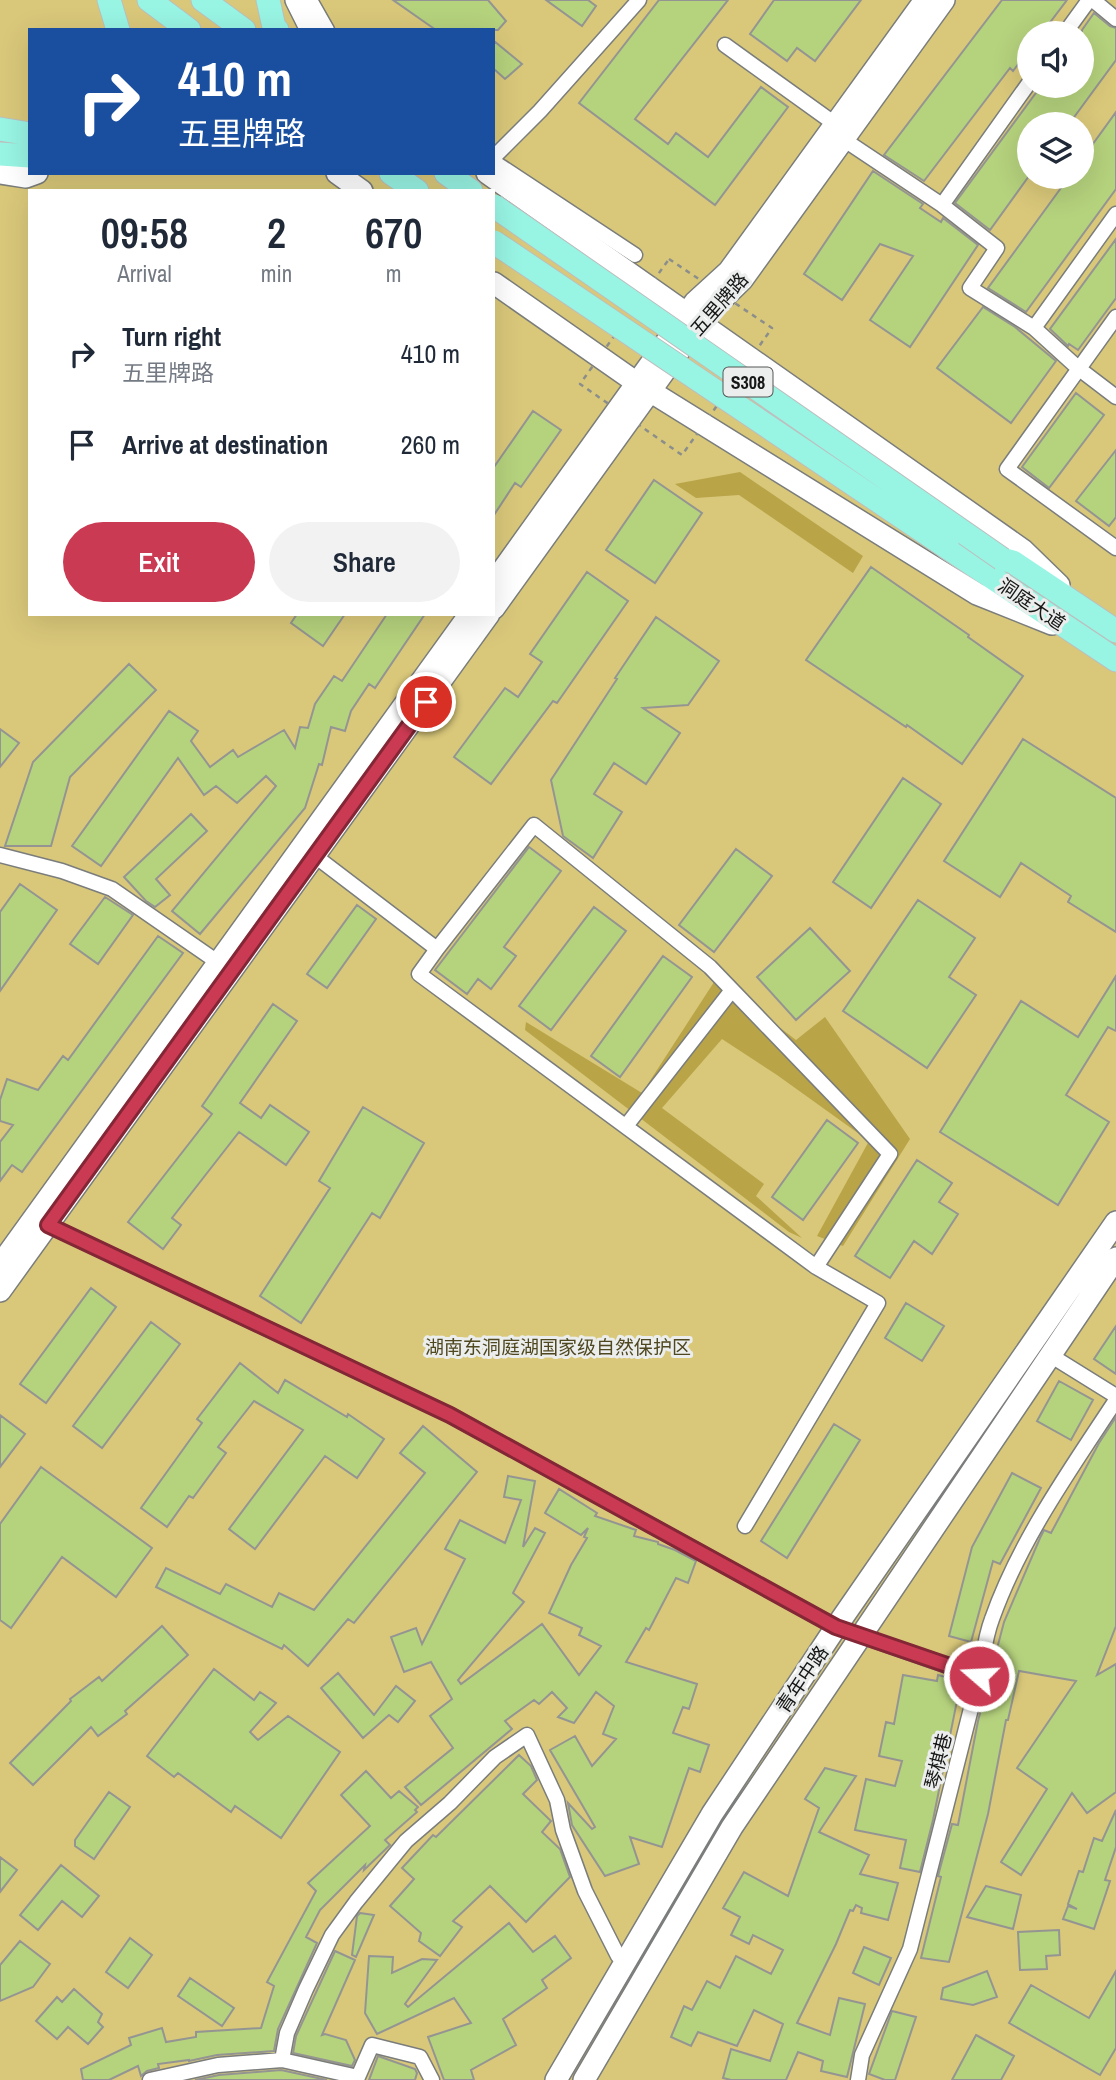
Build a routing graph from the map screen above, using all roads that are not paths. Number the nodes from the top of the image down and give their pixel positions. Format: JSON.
{"nodes":[{"id":1,"x":109,"y":0,"type":"edge"},
{"id":2,"x":149,"y":0,"type":"edge"},
{"id":3,"x":203,"y":0,"type":"edge"},
{"id":4,"x":268,"y":0,"type":"edge"},
{"id":5,"x":296,"y":0,"type":"edge"},
{"id":6,"x":310,"y":0,"type":"edge"},
{"id":7,"x":639,"y":0,"type":"edge"},
{"id":8,"x":925,"y":0,"type":"edge"},
{"id":9,"x":944,"y":0,"type":"edge"},
{"id":10,"x":1091,"y":0,"type":"edge"},
{"id":11,"x":1116,"y":19,"type":"edge"},
{"id":12,"x":1074,"y":21,"type":"edge"},
{"id":13,"x":117,"y":28,"type":"edge"},
{"id":14,"x":186,"y":28,"type":"edge"},
{"id":15,"x":241,"y":28,"type":"edge"},
{"id":16,"x":275,"y":28,"type":"edge"},
{"id":17,"x":309,"y":28,"type":"edge"},
{"id":18,"x":326,"y":28,"type":"edge"},
{"id":19,"x":724,"y":46,"type":"dead end"},
{"id":20,"x":1018,"y":98,"type":"edge"},
{"id":21,"x":0,"y":129,"type":"edge"},
{"id":22,"x":839,"y":132,"type":"junction"},
{"id":23,"x":28,"y":135,"type":"edge"},
{"id":24,"x":0,"y":154,"type":"edge"},
{"id":25,"x":28,"y":156,"type":"edge"},
{"id":26,"x":495,"y":156,"type":"edge"},
{"id":27,"x":495,"y":163,"type":"edge"},
{"id":28,"x":0,"y":173,"type":"edge"},
{"id":29,"x":32,"y":175,"type":"edge"},
{"id":30,"x":340,"y":175,"type":"edge"},
{"id":31,"x":394,"y":175,"type":"edge"},
{"id":32,"x":449,"y":175,"type":"edge"},
{"id":33,"x":490,"y":175,"type":"edge"},
{"id":34,"x":359,"y":189,"type":"edge"},
{"id":35,"x":414,"y":189,"type":"edge"},
{"id":36,"x":468,"y":189,"type":"edge"},
{"id":37,"x":942,"y":205,"type":"junction"},
{"id":38,"x":495,"y":207,"type":"edge"},
{"id":39,"x":1116,"y":214,"type":"edge"},
{"id":40,"x":495,"y":243,"type":"edge"},
{"id":41,"x":635,"y":255,"type":"dead end"},
{"id":42,"x":495,"y":284,"type":"edge"},
{"id":43,"x":1116,"y":317,"type":"edge"},
{"id":44,"x":696,"y":319,"type":"junction"},
{"id":45,"x":1034,"y":328,"type":"junction"},
{"id":46,"x":1078,"y":368,"type":"junction"},
{"id":47,"x":644,"y":387,"type":"junction"},
{"id":48,"x":1116,"y":397,"type":"edge"},
{"id":49,"x":1116,"y":548,"type":"edge"},
{"id":50,"x":495,"y":581,"type":"edge"},
{"id":51,"x":495,"y":607,"type":"edge"},
{"id":52,"x":1083,"y":609,"type":"junction"},
{"id":53,"x":469,"y":616,"type":"edge"},
{"id":54,"x":488,"y":616,"type":"edge"},
{"id":55,"x":1116,"y":631,"type":"edge"},
{"id":56,"x":1076,"y":633,"type":"junction"},
{"id":57,"x":1116,"y":660,"type":"edge"},
{"id":58,"x":0,"y":855,"type":"edge"},
{"id":59,"x":315,"y":856,"type":"junction"},
{"id":60,"x":437,"y":949,"type":"junction"},
{"id":61,"x":219,"y":962,"type":"junction"},
{"id":62,"x":732,"y":990,"type":"junction"},
{"id":63,"x":626,"y":1126,"type":"junction"},
{"id":64,"x":1116,"y":1222,"type":"edge"},
{"id":65,"x":48,"y":1225,"type":"junction"},
{"id":66,"x":1116,"y":1258,"type":"edge"},
{"id":67,"x":0,"y":1265,"type":"edge"},
{"id":68,"x":816,"y":1266,"type":"junction"},
{"id":69,"x":0,"y":1291,"type":"edge"},
{"id":70,"x":1050,"y":1355,"type":"junction"},
{"id":71,"x":1116,"y":1398,"type":"edge"},
{"id":72,"x":745,"y":1526,"type":"dead end"},
{"id":73,"x":836,"y":1627,"type":"junction"},
{"id":74,"x":861,"y":1636,"type":"junction"},
{"id":75,"x":979,"y":1676,"type":"junction"},
{"id":76,"x":618,"y":1956,"type":"dead end"},
{"id":77,"x":282,"y":2060,"type":"junction"},
{"id":78,"x":150,"y":2080,"type":"edge"},
{"id":79,"x":432,"y":2080,"type":"edge"},
{"id":80,"x":556,"y":2080,"type":"edge"},
{"id":81,"x":584,"y":2080,"type":"edge"},
{"id":82,"x":859,"y":2080,"type":"edge"}],
"edges":[{"from":1,"to":13,"type":"main road"},
{"from":2,"to":14,"type":"main road"},
{"from":3,"to":15,"type":"main road"},
{"from":4,"to":16,"type":"main road"},
{"from":5,"to":17,"type":"main road"},
{"from":6,"to":18,"type":"street"},
{"from":7,"to":26,"type":"street"},
{"from":8,"to":22,"type":"main road","name":"五里牌路"},
{"from":9,"to":22,"type":"main road","name":"五里牌路"},
{"from":10,"to":11,"type":"street"},
{"from":10,"to":12,"type":"street"},
{"from":19,"to":22,"type":"street"},
{"from":20,"to":37,"type":"street"},
{"from":21,"to":23,"type":"main road"},
{"from":22,"to":37,"type":"street"},
{"from":22,"to":44,"type":"main road","name":"五里牌路"},
{"from":22,"to":44,"type":"main road","name":"五里牌路"},
{"from":24,"to":25,"type":"main road"},
{"from":27,"to":41,"type":"street"},
{"from":28,"to":29,"type":"main road"},
{"from":30,"to":34,"type":"main road"},
{"from":31,"to":35,"type":"main road"},
{"from":32,"to":36,"type":"main road"},
{"from":33,"to":44,"type":"main road"},
{"from":37,"to":45,"type":"street"},
{"from":38,"to":52,"type":"main road","name":"洞庭大道","number":"S308","bridge":true},
{"from":39,"to":45,"type":"street"},
{"from":40,"to":56,"type":"main road","name":"洞庭大道","number":"S308","bridge":true},
{"from":42,"to":47,"type":"main road"},
{"from":43,"to":46,"type":"street"},
{"from":44,"to":47,"type":"main road","name":"五里牌路"},
{"from":44,"to":52,"type":"main road"},
{"from":45,"to":46,"type":"street"},
{"from":46,"to":48,"type":"street"},
{"from":46,"to":49,"type":"street"},
{"from":47,"to":50,"type":"main road","name":"五里牌路"},
{"from":47,"to":51,"type":"main road","name":"五里牌路"},
{"from":47,"to":56,"type":"main road"},
{"from":52,"to":55,"type":"main road","name":"洞庭大道","number":"S308"},
{"from":53,"to":61,"type":"main road"},
{"from":54,"to":59,"type":"main road"},
{"from":56,"to":57,"type":"main road","name":"洞庭大道","number":"S308"},
{"from":58,"to":61,"type":"street"},
{"from":59,"to":60,"type":"street"},
{"from":59,"to":65,"type":"main road"},
{"from":60,"to":62,"type":"street"},
{"from":60,"to":63,"type":"street"},
{"from":61,"to":67,"type":"main road"},
{"from":62,"to":63,"type":"street"},
{"from":62,"to":68,"type":"street"},
{"from":63,"to":68,"type":"street"},
{"from":64,"to":73,"type":"main road","name":"青年中路"},
{"from":65,"to":69,"type":"main road"},
{"from":65,"to":73,"type":"street"},
{"from":66,"to":70,"type":"main road","name":"青年中路"},
{"from":68,"to":72,"type":"street"},
{"from":70,"to":71,"type":"street"},
{"from":70,"to":74,"type":"main road","name":"青年中路"},
{"from":71,"to":75,"type":"street","name":"琴棋巷"},
{"from":73,"to":74,"type":"street"},
{"from":73,"to":80,"type":"main road","name":"青年中路"},
{"from":74,"to":75,"type":"street"},
{"from":74,"to":81,"type":"main road","name":"青年中路"},
{"from":75,"to":82,"type":"street","name":"琴棋巷"},
{"from":76,"to":77,"type":"street"},
{"from":77,"to":78,"type":"street"},
{"from":77,"to":79,"type":"street"}]}
